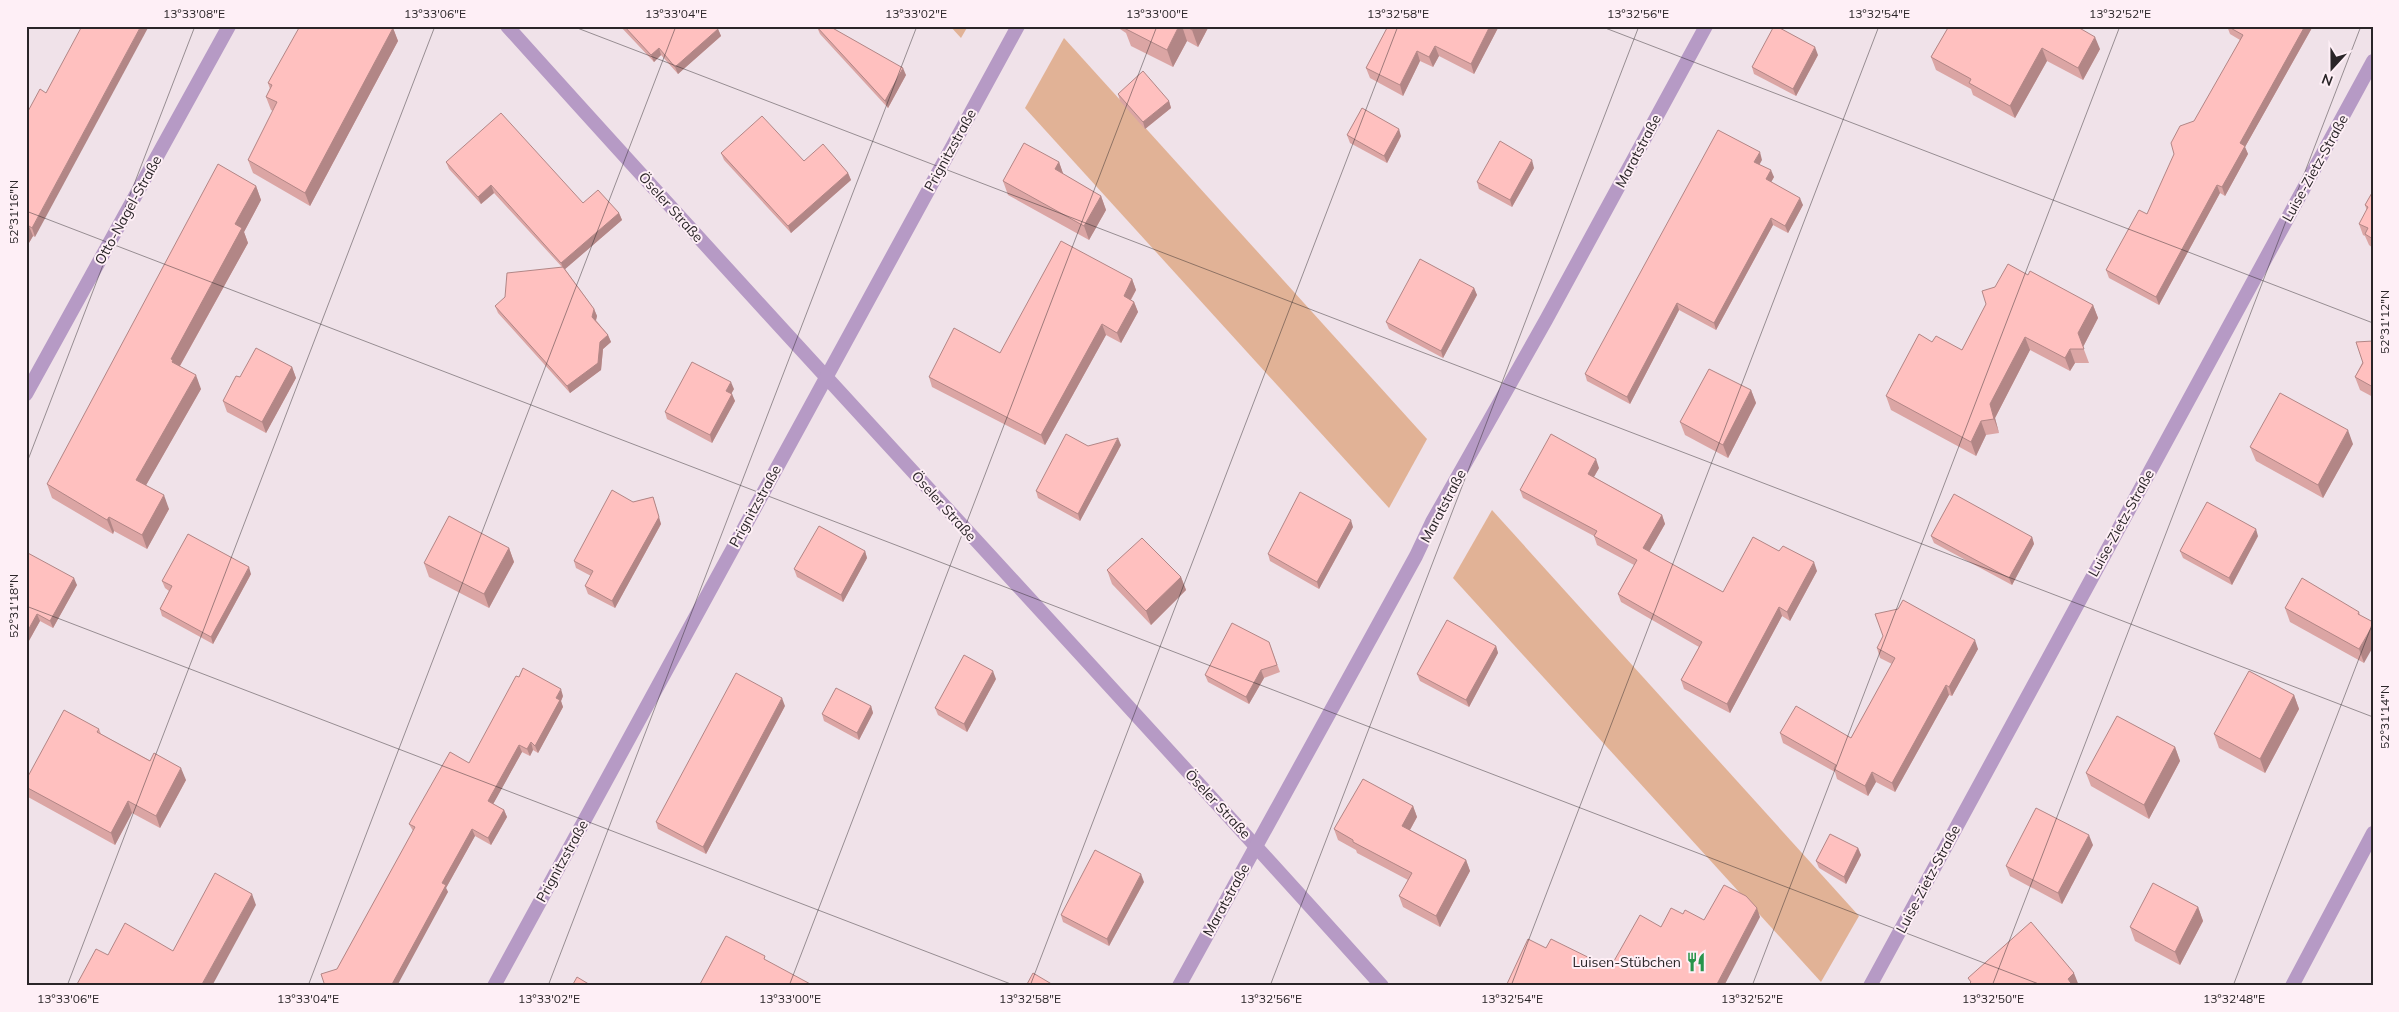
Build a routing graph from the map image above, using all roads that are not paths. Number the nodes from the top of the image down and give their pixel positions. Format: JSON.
{"nodes":[{"id":1,"x":229,"y":26,"type":"edge"},
{"id":2,"x":507,"y":26,"type":"edge"},
{"id":3,"x":1018,"y":26,"type":"edge"},
{"id":4,"x":1706,"y":26,"type":"edge"},
{"id":5,"x":2373,"y":61,"type":"edge"},
{"id":6,"x":825,"y":377,"type":"junction"},
{"id":7,"x":26,"y":394,"type":"edge"},
{"id":8,"x":2373,"y":833,"type":"edge"},
{"id":9,"x":1256,"y":845,"type":"junction"},
{"id":10,"x":494,"y":986,"type":"edge"},
{"id":11,"x":1179,"y":986,"type":"edge"},
{"id":12,"x":1382,"y":986,"type":"edge"},
{"id":13,"x":1870,"y":986,"type":"edge"},
{"id":14,"x":2292,"y":986,"type":"edge"}],
"edges":[{"from":1,"to":7,"type":"street","name":"Otto-Nagel-Straße"},
{"from":2,"to":6,"type":"street","name":"Öseler Straße"},
{"from":3,"to":6,"type":"street","name":"Prignitzstraße"},
{"from":4,"to":9,"type":"street","name":"Maratstraße"},
{"from":5,"to":13,"type":"street","name":"Luise-Zietz-Straße"},
{"from":6,"to":9,"type":"street","name":"Öseler Straße"},
{"from":6,"to":10,"type":"street","name":"Prignitzstraße"},
{"from":8,"to":14,"type":"street"},
{"from":9,"to":11,"type":"street","name":"Maratstraße"},
{"from":9,"to":12,"type":"street","name":"Öseler Straße"}]}
